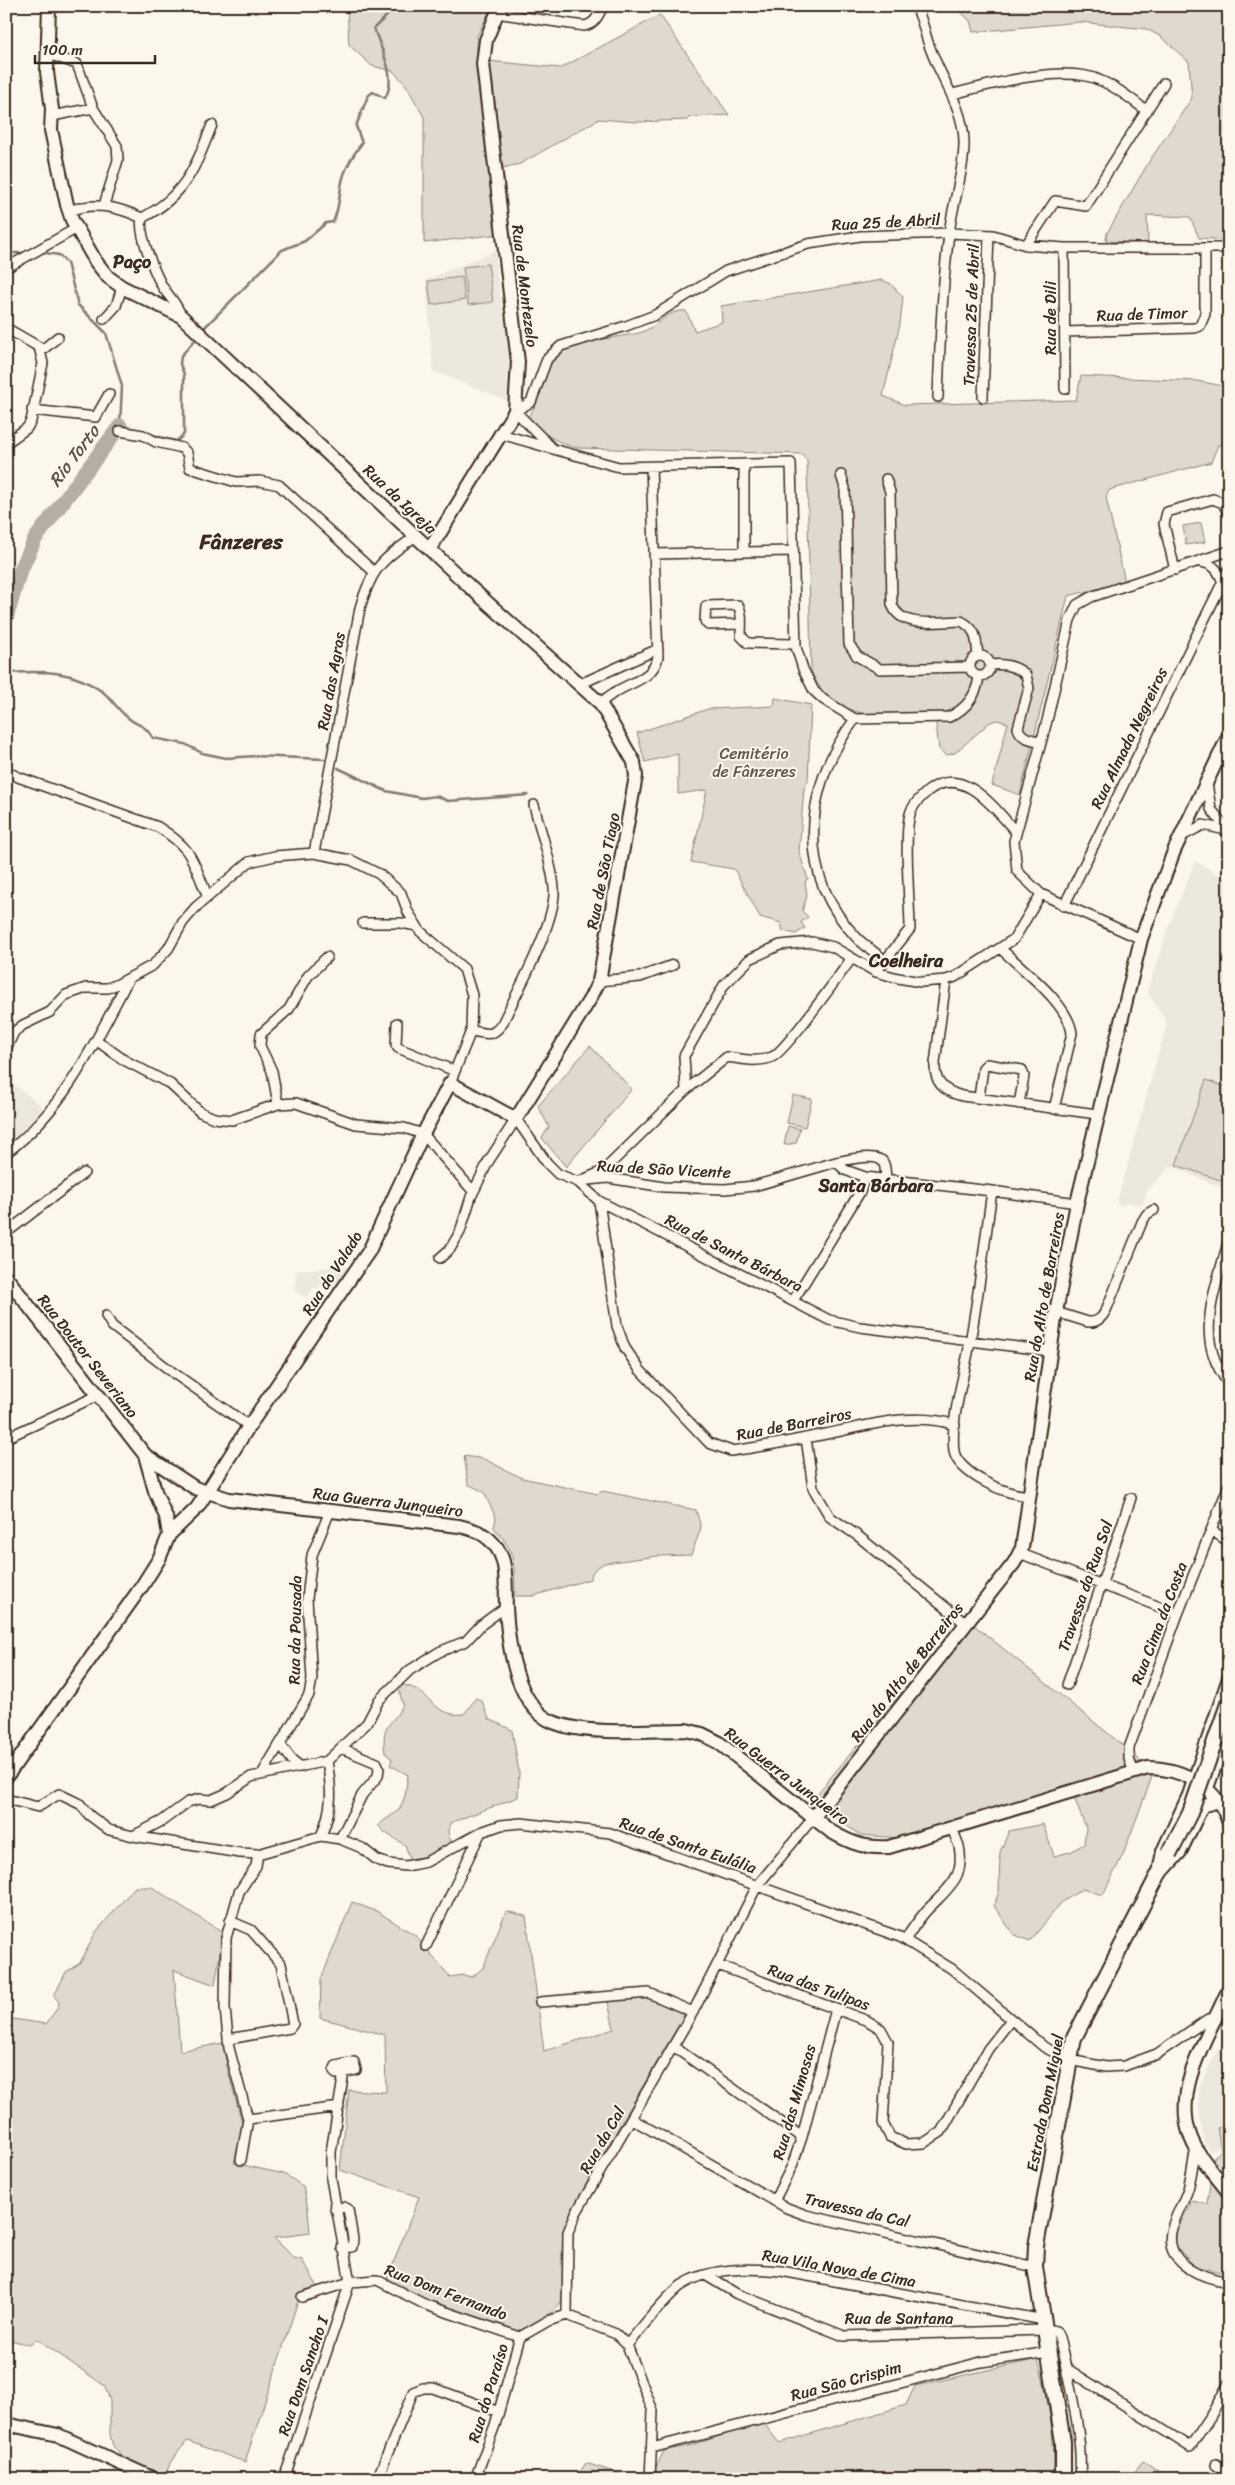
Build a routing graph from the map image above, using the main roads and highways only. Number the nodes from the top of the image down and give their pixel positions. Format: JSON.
{"nodes":[{"id":1,"x":1229,"y":1701,"type":"edge"},
{"id":2,"x":1063,"y":2479,"type":"edge"}],
"edges":[{"from":1,"to":2,"type":"main road","name":"Estrada Dom Miguel","bridge":true}]}
